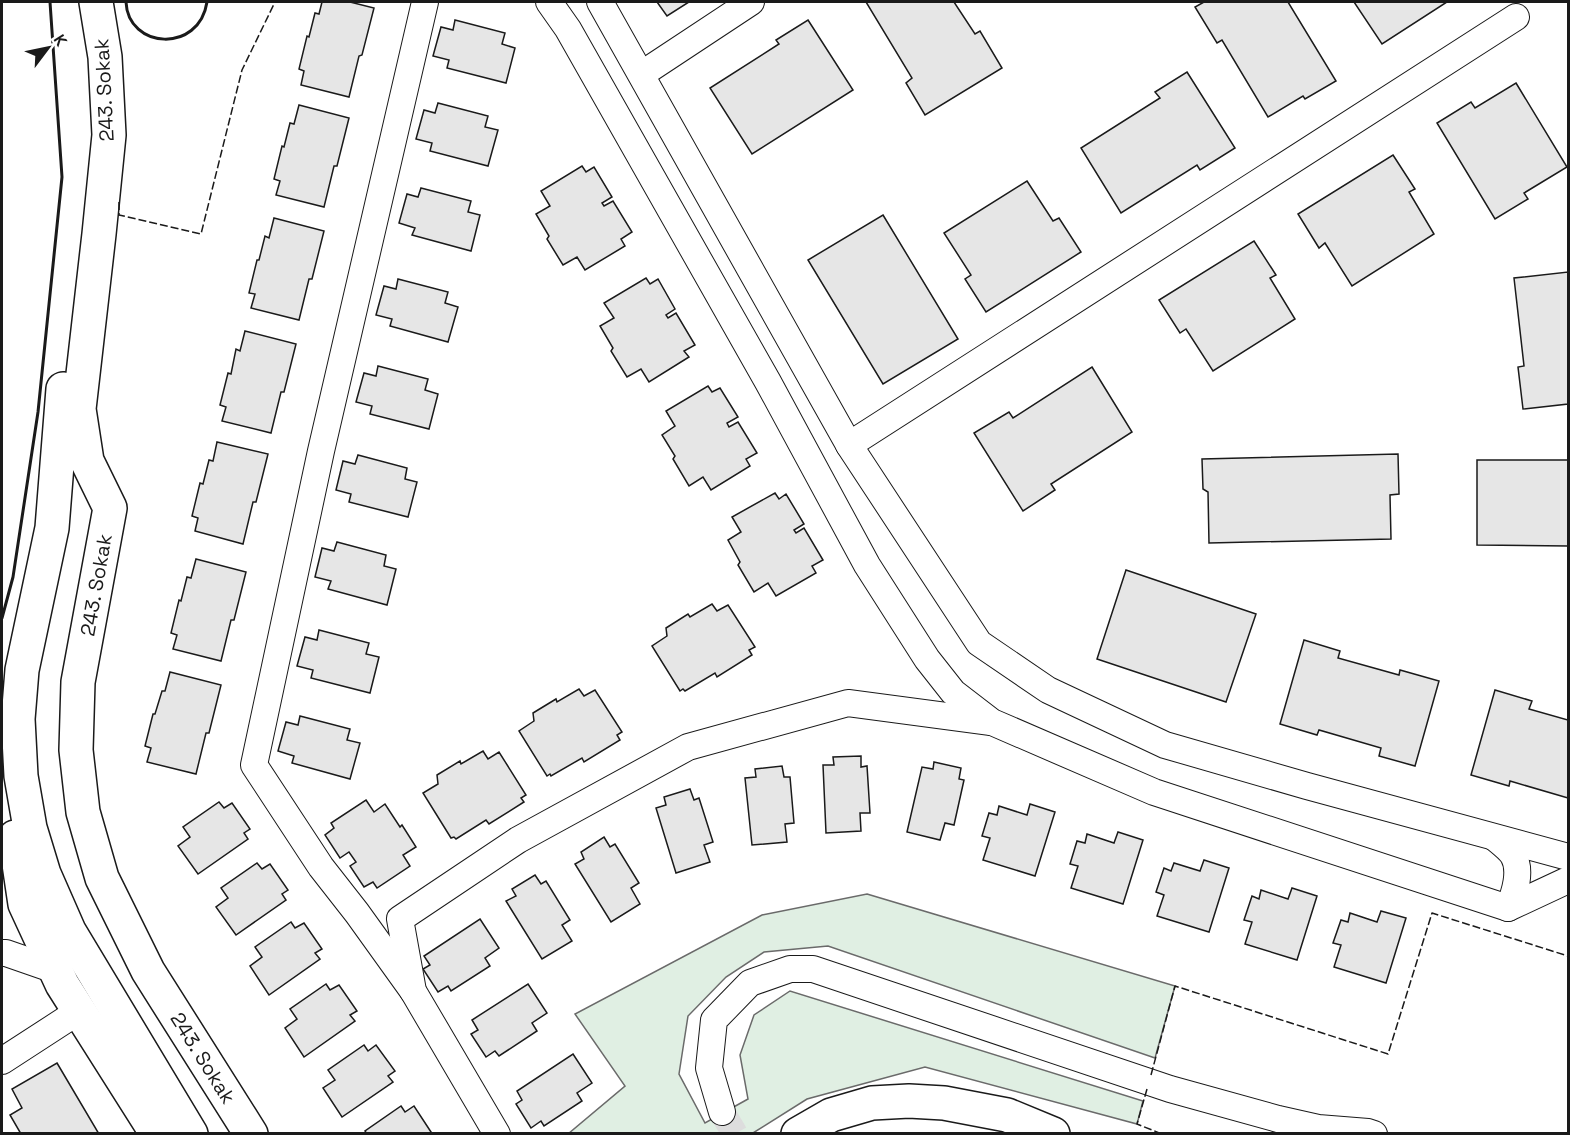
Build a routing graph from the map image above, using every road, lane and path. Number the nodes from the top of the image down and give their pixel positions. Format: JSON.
{"nodes":[{"id":1,"x":76,"y":2,"type":"edge"},
{"id":2,"x":96,"y":2,"type":"edge"},
{"id":3,"x":425,"y":2,"type":"edge"},
{"id":4,"x":549,"y":2,"type":"edge"},
{"id":5,"x":600,"y":2,"type":"edge"},
{"id":6,"x":751,"y":2,"type":"edge"},
{"id":7,"x":1516,"y":17,"type":"dead end"},
{"id":8,"x":642,"y":74,"type":"junction"},
{"id":9,"x":849,"y":445,"type":"junction"},
{"id":10,"x":992,"y":722,"type":"junction"},
{"id":11,"x":21,"y":776,"type":"junction"},
{"id":12,"x":1495,"y":838,"type":"junction"},
{"id":13,"x":1569,"y":857,"type":"edge"},
{"id":14,"x":10,"y":870,"type":"edge"},
{"id":15,"x":1569,"y":880,"type":"edge"},
{"id":16,"x":1508,"y":908,"type":"junction"},
{"id":17,"x":357,"y":913,"type":"junction"},
{"id":18,"x":400,"y":919,"type":"junction"},
{"id":19,"x":2,"y":953,"type":"edge"},
{"id":20,"x":56,"y":970,"type":"junction"},
{"id":21,"x":413,"y":991,"type":"junction"},
{"id":22,"x":79,"y":1011,"type":"junction"},
{"id":23,"x":2,"y":1061,"type":"edge"},
{"id":24,"x":722,"y":1112,"type":"tunnel mouth"},
{"id":25,"x":157,"y":1134,"type":"edge"},
{"id":26,"x":191,"y":1134,"type":"edge"},
{"id":27,"x":251,"y":1134,"type":"edge"},
{"id":28,"x":497,"y":1134,"type":"edge"},
{"id":29,"x":798,"y":1134,"type":"edge"},
{"id":30,"x":1053,"y":1134,"type":"edge"},
{"id":31,"x":1374,"y":1134,"type":"edge"}],
"edges":[{"from":1,"to":11,"type":"street","name":"243. Sokak"},
{"from":2,"to":27,"type":"street","name":"243. Sokak"},
{"from":3,"to":17,"type":"street"},
{"from":4,"to":10,"type":"street"},
{"from":5,"to":8,"type":"street"},
{"from":6,"to":8,"type":"street"},
{"from":7,"to":9,"type":"street"},
{"from":8,"to":9,"type":"street"},
{"from":9,"to":12,"type":"street"},
{"from":10,"to":16,"type":"street"},
{"from":10,"to":18,"type":"street"},
{"from":11,"to":14,"type":"street"},
{"from":11,"to":26,"type":"street","name":"243. Sokak"},
{"from":12,"to":13,"type":"street"},
{"from":12,"to":16,"type":"street"},
{"from":14,"to":20,"type":"street"},
{"from":15,"to":16,"type":"street"},
{"from":17,"to":18,"type":"street"},
{"from":17,"to":21,"type":"street"},
{"from":18,"to":21,"type":"street"},
{"from":19,"to":20,"type":"street"},
{"from":20,"to":22,"type":"street"},
{"from":21,"to":28,"type":"street"},
{"from":22,"to":23,"type":"street"},
{"from":22,"to":25,"type":"street"},
{"from":24,"to":31,"type":"street"},
{"from":29,"to":30,"type":"street"}]}
